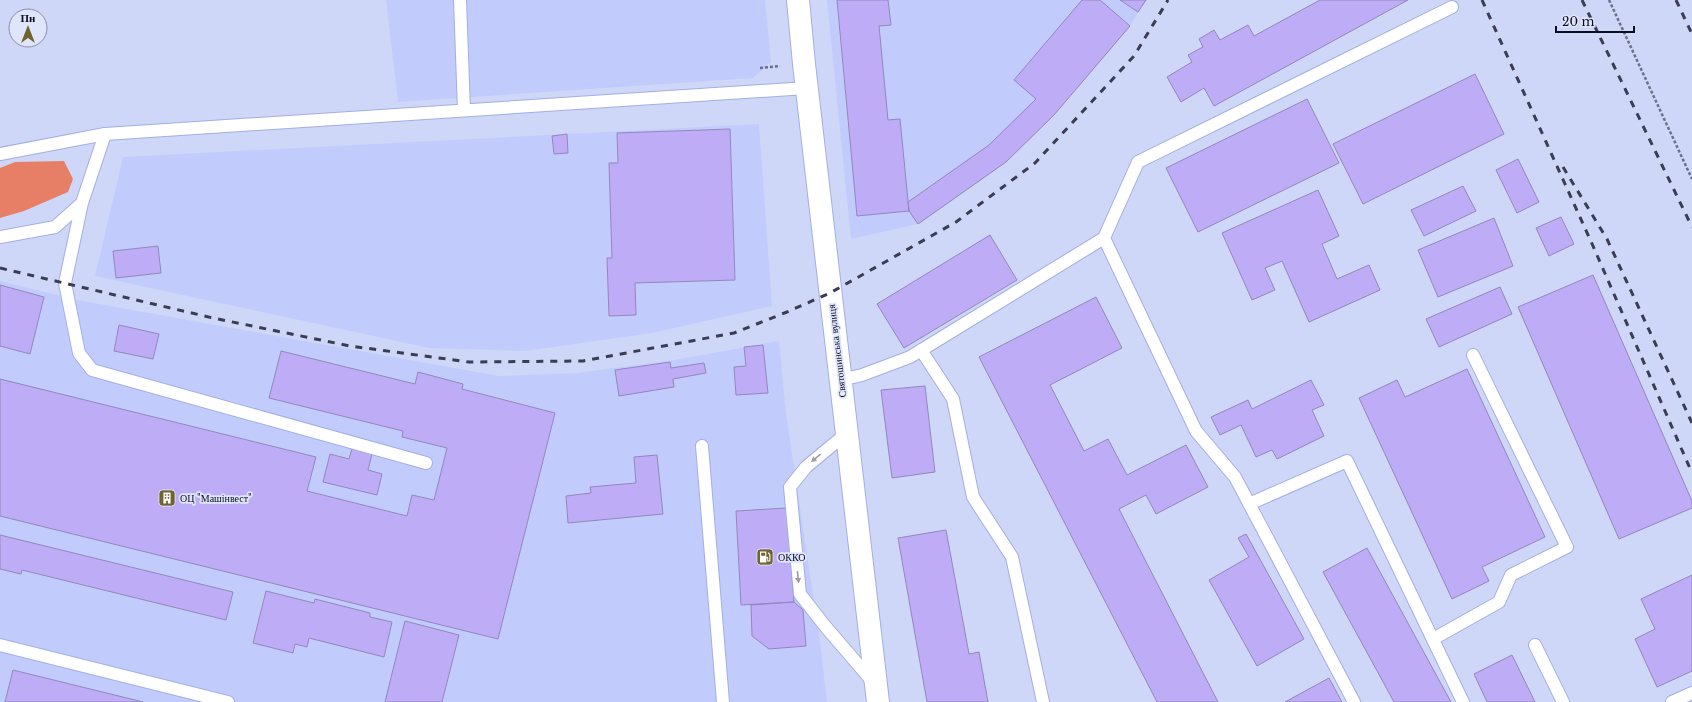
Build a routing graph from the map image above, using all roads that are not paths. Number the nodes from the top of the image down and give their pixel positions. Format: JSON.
{"nodes":[{"id":1,"x":460,"y":0,"type":"edge"},
{"id":2,"x":798,"y":0,"type":"edge"},
{"id":3,"x":1452,"y":7,"type":"dead end"},
{"id":4,"x":807,"y":88,"type":"junction"},
{"id":5,"x":464,"y":110,"type":"junction"},
{"id":6,"x":105,"y":134,"type":"junction"},
{"id":7,"x":0,"y":154,"type":"edge"},
{"id":8,"x":82,"y":203,"type":"junction"},
{"id":9,"x":0,"y":237,"type":"edge"},
{"id":10,"x":1104,"y":238,"type":"junction"},
{"id":11,"x":921,"y":350,"type":"junction"},
{"id":12,"x":1473,"y":355,"type":"dead end"},
{"id":13,"x":840,"y":380,"type":"junction"},
{"id":14,"x":846,"y":433,"type":"junction"},
{"id":15,"x":702,"y":446,"type":"dead end"},
{"id":16,"x":426,"y":463,"type":"dead end"},
{"id":17,"x":1249,"y":504,"type":"junction"},
{"id":18,"x":1434,"y":639,"type":"junction"},
{"id":19,"x":0,"y":645,"type":"edge"},
{"id":20,"x":1535,"y":645,"type":"dead end"},
{"id":21,"x":1692,"y":693,"type":"edge"},
{"id":22,"x":877,"y":694,"type":"edge"},
{"id":23,"x":228,"y":702,"type":"edge"},
{"id":24,"x":723,"y":702,"type":"edge"},
{"id":25,"x":1043,"y":702,"type":"edge"},
{"id":26,"x":1354,"y":702,"type":"edge"},
{"id":27,"x":1463,"y":702,"type":"edge"},
{"id":28,"x":1563,"y":702,"type":"edge"},
{"id":29,"x":1672,"y":702,"type":"edge"}],
"edges":[{"from":1,"to":5,"type":"lane"},
{"from":2,"to":4,"type":"main road","name":"Святошинська вулиця"},
{"from":3,"to":10,"type":"lane"},
{"from":4,"to":5,"type":"lane"},
{"from":4,"to":13,"type":"main road","name":"Святошинська вулиця"},
{"from":5,"to":6,"type":"lane"},
{"from":6,"to":7,"type":"lane"},
{"from":6,"to":8,"type":"lane"},
{"from":8,"to":9,"type":"lane"},
{"from":8,"to":16,"type":"lane"},
{"from":10,"to":11,"type":"lane"},
{"from":10,"to":17,"type":"lane"},
{"from":11,"to":13,"type":"lane"},
{"from":11,"to":25,"type":"lane"},
{"from":12,"to":18,"type":"lane"},
{"from":13,"to":14,"type":"main road","name":"Святошинська вулиця"},
{"from":14,"to":22,"type":"main road","name":"Святошинська вулиця"},
{"from":14,"to":22,"type":"lane","one_way":true},
{"from":15,"to":24,"type":"lane"},
{"from":17,"to":18,"type":"lane"},
{"from":17,"to":26,"type":"lane"},
{"from":18,"to":27,"type":"lane"},
{"from":19,"to":23,"type":"lane"},
{"from":20,"to":28,"type":"lane"},
{"from":21,"to":29,"type":"lane"}]}
